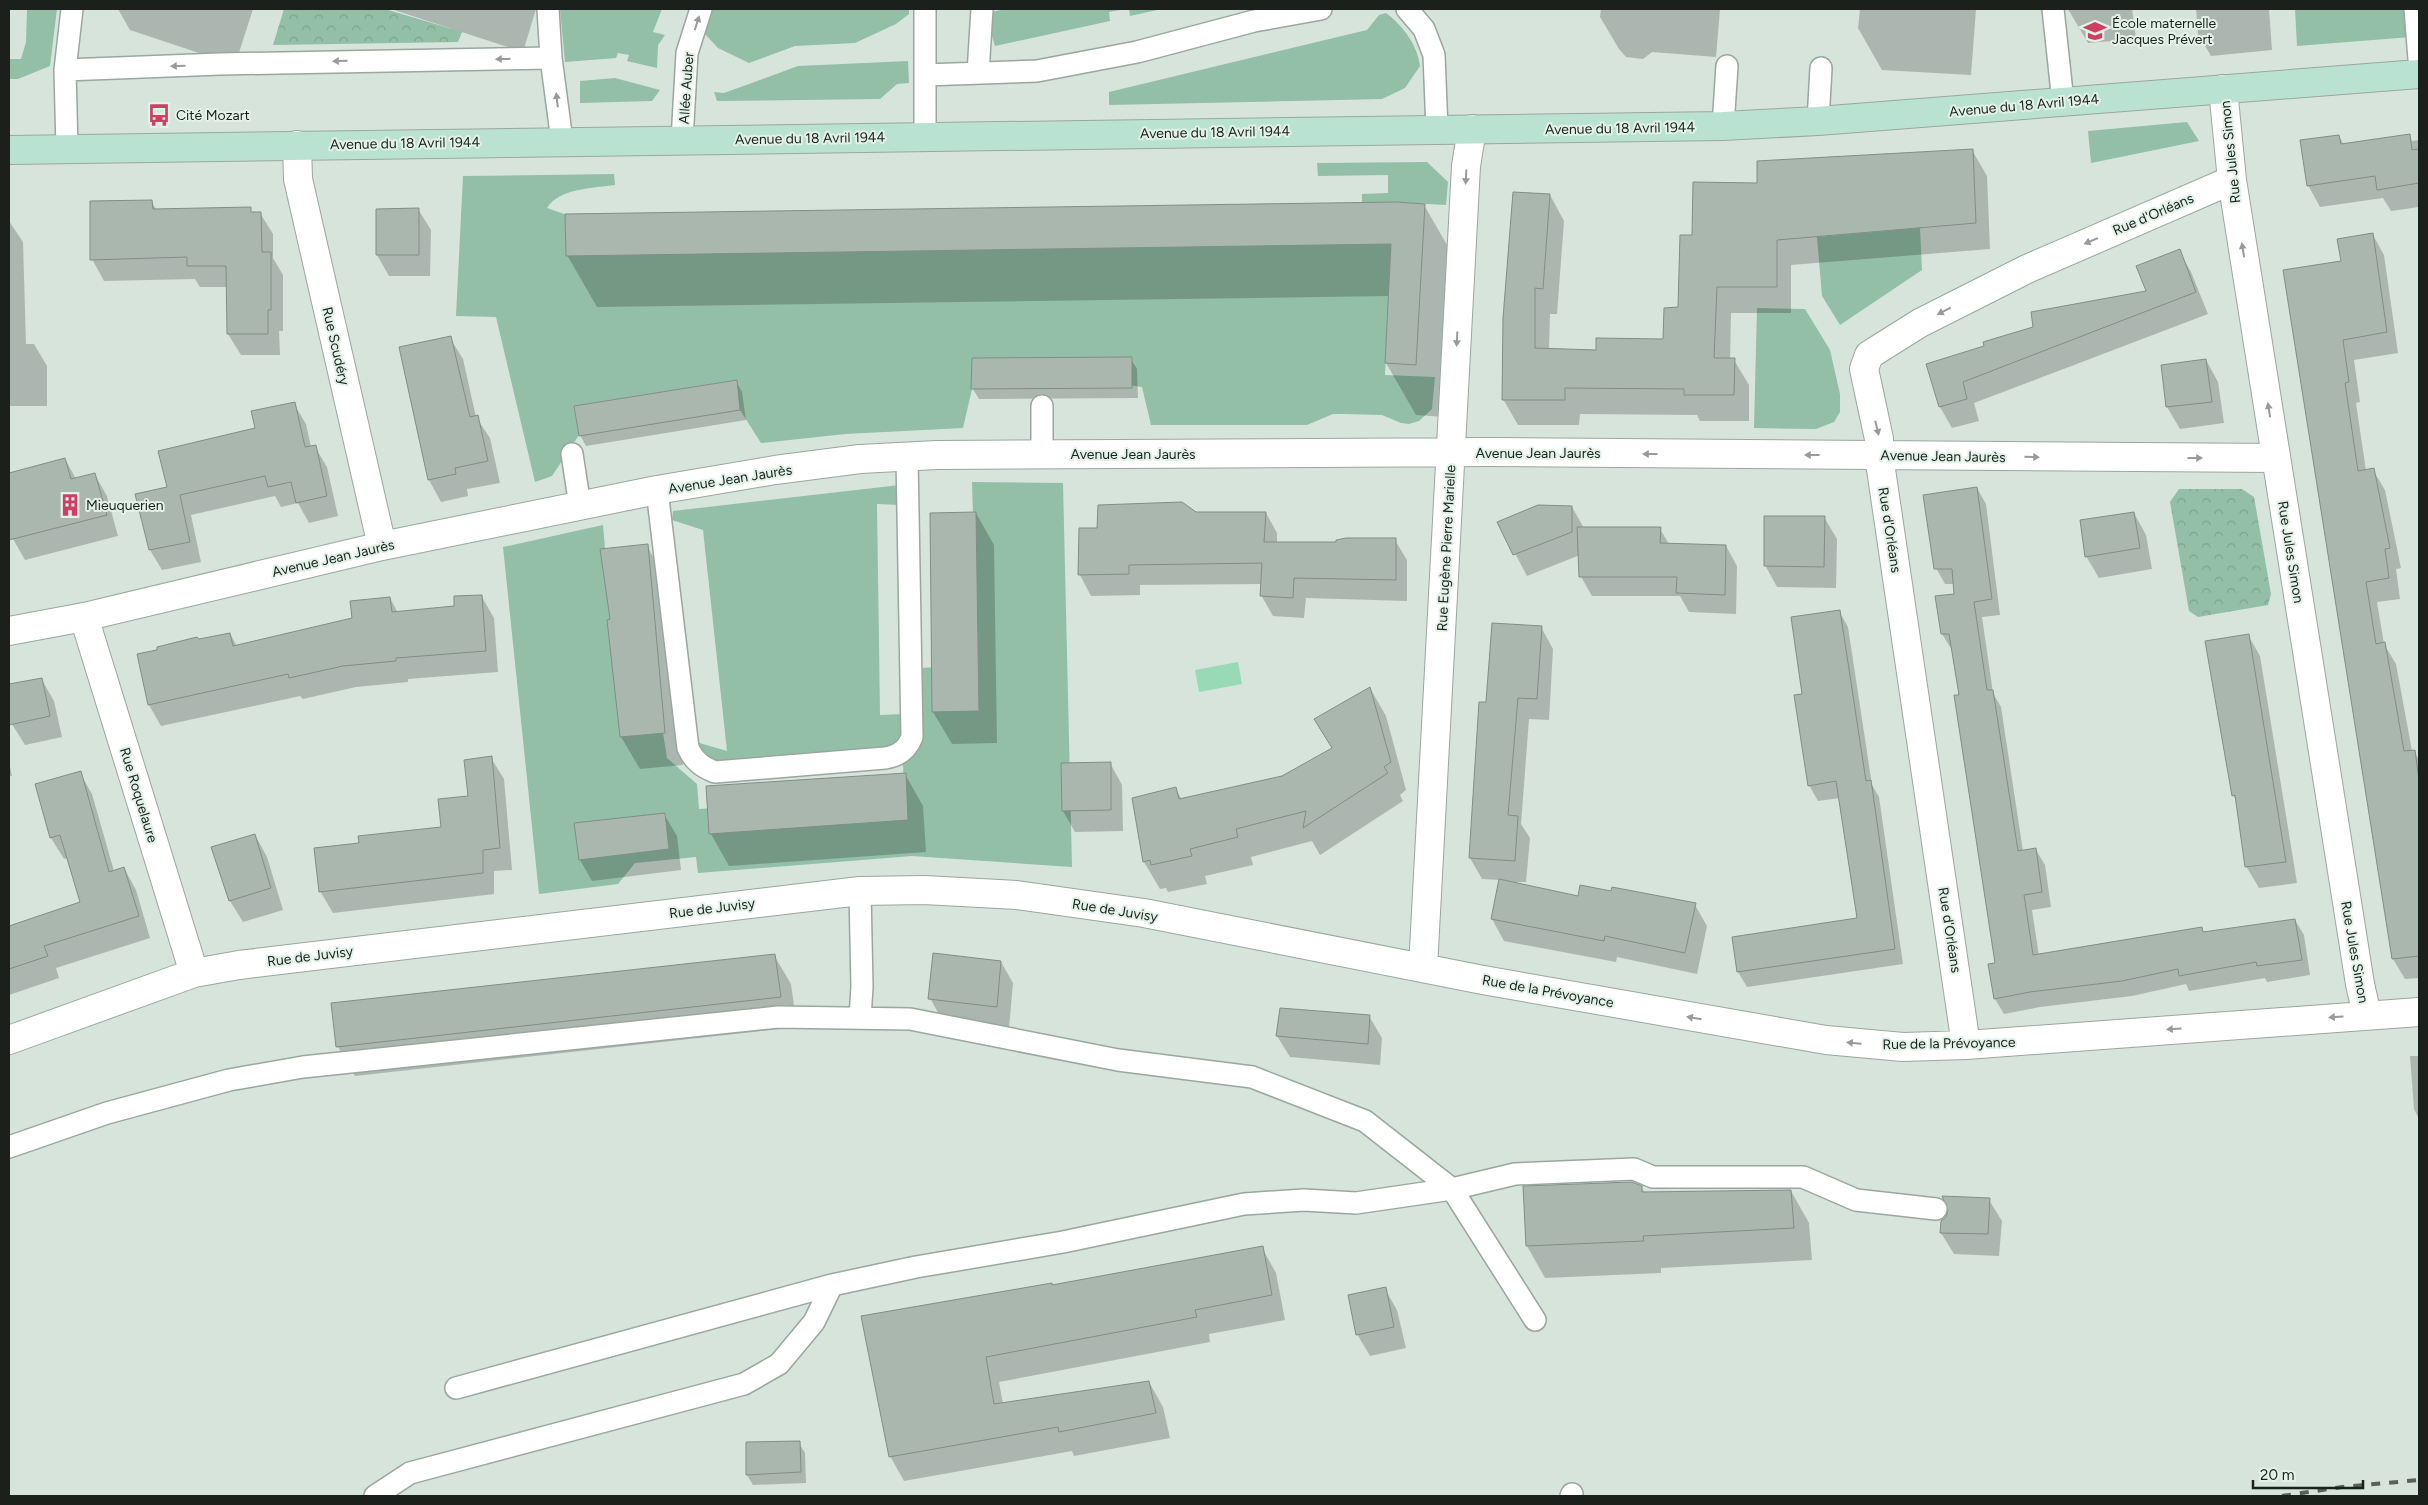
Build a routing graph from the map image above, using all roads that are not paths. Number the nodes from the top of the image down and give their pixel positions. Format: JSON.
{"nodes":[{"id":1,"x":72,"y":9,"type":"edge"},
{"id":2,"x":548,"y":9,"type":"edge"},
{"id":3,"x":701,"y":9,"type":"edge"},
{"id":4,"x":925,"y":9,"type":"edge"},
{"id":5,"x":982,"y":9,"type":"edge"},
{"id":6,"x":1321,"y":9,"type":"edge"},
{"id":7,"x":1408,"y":9,"type":"edge"},
{"id":8,"x":2053,"y":9,"type":"edge"},
{"id":9,"x":2415,"y":9,"type":"edge"},
{"id":10,"x":1253,"y":15,"type":"edge"},
{"id":11,"x":551,"y":58,"type":"junction"},
{"id":12,"x":2419,"y":59,"type":"edge"},
{"id":13,"x":1727,"y":66,"type":"dead end"},
{"id":14,"x":1820,"y":68,"type":"dead end"},
{"id":15,"x":65,"y":70,"type":"junction"},
{"id":16,"x":978,"y":73,"type":"junction"},
{"id":17,"x":2419,"y":74,"type":"edge"},
{"id":18,"x":924,"y":75,"type":"junction"},
{"id":19,"x":2223,"y":89,"type":"junction"},
{"id":20,"x":2063,"y":102,"type":"junction"},
{"id":21,"x":1818,"y":121,"type":"junction"},
{"id":22,"x":1723,"y":126,"type":"junction"},
{"id":23,"x":1472,"y":128,"type":"junction"},
{"id":24,"x":1437,"y":130,"type":"junction"},
{"id":25,"x":925,"y":136,"type":"junction"},
{"id":26,"x":682,"y":140,"type":"junction"},
{"id":27,"x":562,"y":142,"type":"junction"},
{"id":28,"x":298,"y":145,"type":"junction"},
{"id":29,"x":67,"y":149,"type":"junction"},
{"id":30,"x":9,"y":150,"type":"edge"},
{"id":31,"x":2232,"y":180,"type":"junction"},
{"id":32,"x":1042,"y":406,"type":"dead end"},
{"id":33,"x":1451,"y":453,"type":"junction"},
{"id":34,"x":572,"y":454,"type":"dead end"},
{"id":35,"x":1042,"y":454,"type":"junction"},
{"id":36,"x":1879,"y":456,"type":"junction"},
{"id":37,"x":907,"y":457,"type":"junction"},
{"id":38,"x":2276,"y":458,"type":"junction"},
{"id":39,"x":657,"y":490,"type":"junction"},
{"id":40,"x":580,"y":506,"type":"junction"},
{"id":41,"x":382,"y":546,"type":"junction"},
{"id":42,"x":84,"y":617,"type":"junction"},
{"id":43,"x":9,"y":631,"type":"edge"},
{"id":44,"x":860,"y":891,"type":"junction"},
{"id":45,"x":1424,"y":968,"type":"junction"},
{"id":46,"x":194,"y":973,"type":"junction"},
{"id":47,"x":2419,"y":1012,"type":"edge"},
{"id":48,"x":2367,"y":1014,"type":"junction"},
{"id":49,"x":860,"y":1018,"type":"junction"},
{"id":50,"x":9,"y":1040,"type":"edge"},
{"id":51,"x":1966,"y":1045,"type":"junction"},
{"id":52,"x":9,"y":1147,"type":"edge"},
{"id":53,"x":1452,"y":1189,"type":"junction"},
{"id":54,"x":1936,"y":1209,"type":"dead end"},
{"id":55,"x":832,"y":1285,"type":"junction"},
{"id":56,"x":1535,"y":1320,"type":"dead end"},
{"id":57,"x":456,"y":1388,"type":"dead end"},
{"id":58,"x":375,"y":1496,"type":"edge"}],
"edges":[{"from":1,"to":15,"type":"lane"},
{"from":2,"to":11,"type":"lane"},
{"from":26,"to":3,"type":"lane","name":"Allée Auber","one_way":true},
{"from":4,"to":18,"type":"lane"},
{"from":5,"to":16,"type":"lane"},
{"from":6,"to":10,"type":"lane"},
{"from":7,"to":24,"type":"lane"},
{"from":8,"to":20,"type":"lane"},
{"from":9,"to":12,"type":"lane"},
{"from":10,"to":16,"type":"lane"},
{"from":11,"to":15,"type":"lane","one_way":true},
{"from":27,"to":11,"type":"lane","one_way":true},
{"from":13,"to":22,"type":"lane"},
{"from":14,"to":21,"type":"lane"},
{"from":15,"to":29,"type":"lane"},
{"from":16,"to":18,"type":"lane"},
{"from":17,"to":19,"type":"street","name":"Avenue du 18 Avril 1944"},
{"from":18,"to":25,"type":"lane"},
{"from":19,"to":20,"type":"street","name":"Avenue du 18 Avril 1944"},
{"from":19,"to":31,"type":"street","name":"Rue Jules Simon"},
{"from":20,"to":21,"type":"street","name":"Avenue du 18 Avril 1944"},
{"from":21,"to":22,"type":"street","name":"Avenue du 18 Avril 1944"},
{"from":22,"to":23,"type":"street","name":"Avenue du 18 Avril 1944"},
{"from":23,"to":24,"type":"street","name":"Avenue du 18 Avril 1944"},
{"from":23,"to":33,"type":"street","name":"Rue Eugène Pierre Marielle","one_way":true},
{"from":24,"to":25,"type":"street","name":"Avenue du 18 Avril 1944"},
{"from":25,"to":26,"type":"street","name":"Avenue du 18 Avril 1944"},
{"from":26,"to":27,"type":"street","name":"Avenue du 18 Avril 1944"},
{"from":27,"to":28,"type":"street","name":"Avenue du 18 Avril 1944"},
{"from":28,"to":29,"type":"street","name":"Avenue du 18 Avril 1944"},
{"from":28,"to":41,"type":"street","name":"Rue Scudéry"},
{"from":29,"to":30,"type":"street","name":"Avenue du 18 Avril 1944"},
{"from":31,"to":36,"type":"street","name":"Rue d'Orléans","one_way":true},
{"from":38,"to":31,"type":"street","name":"Rue Jules Simon","one_way":true},
{"from":32,"to":35,"type":"lane"},
{"from":33,"to":35,"type":"street","name":"Avenue Jean Jaurès"},
{"from":36,"to":33,"type":"street","name":"Avenue Jean Jaurès","one_way":true},
{"from":33,"to":45,"type":"street","name":"Rue Eugène Pierre Marielle"},
{"from":34,"to":40,"type":"lane"},
{"from":35,"to":37,"type":"street","name":"Avenue Jean Jaurès"},
{"from":36,"to":38,"type":"street","name":"Avenue Jean Jaurès","one_way":true},
{"from":36,"to":51,"type":"street","name":"Rue d'Orléans"},
{"from":37,"to":39,"type":"street","name":"Avenue Jean Jaurès"},
{"from":37,"to":39,"type":"lane"},
{"from":38,"to":48,"type":"street","name":"Rue Jules Simon"},
{"from":39,"to":40,"type":"street","name":"Avenue Jean Jaurès"},
{"from":40,"to":41,"type":"street","name":"Avenue Jean Jaurès"},
{"from":41,"to":42,"type":"street","name":"Avenue Jean Jaurès"},
{"from":42,"to":43,"type":"street","name":"Avenue Jean Jaurès"},
{"from":42,"to":46,"type":"street","name":"Rue Roquelaure"},
{"from":44,"to":45,"type":"street","name":"Rue de Juvisy"},
{"from":44,"to":46,"type":"street","name":"Rue de Juvisy"},
{"from":44,"to":49,"type":"lane"},
{"from":51,"to":45,"type":"street","name":"Rue de la Prévoyance","one_way":true},
{"from":46,"to":50,"type":"street","name":"Rue de Juvisy"},
{"from":47,"to":48,"type":"street","name":"Rue de la Prévoyance"},
{"from":48,"to":51,"type":"street","name":"Rue de la Prévoyance","one_way":true},
{"from":49,"to":52,"type":"lane"},
{"from":49,"to":53,"type":"lane"},
{"from":53,"to":54,"type":"lane"},
{"from":53,"to":55,"type":"lane"},
{"from":53,"to":56,"type":"lane"},
{"from":55,"to":57,"type":"lane"},
{"from":55,"to":58,"type":"lane"}]}
